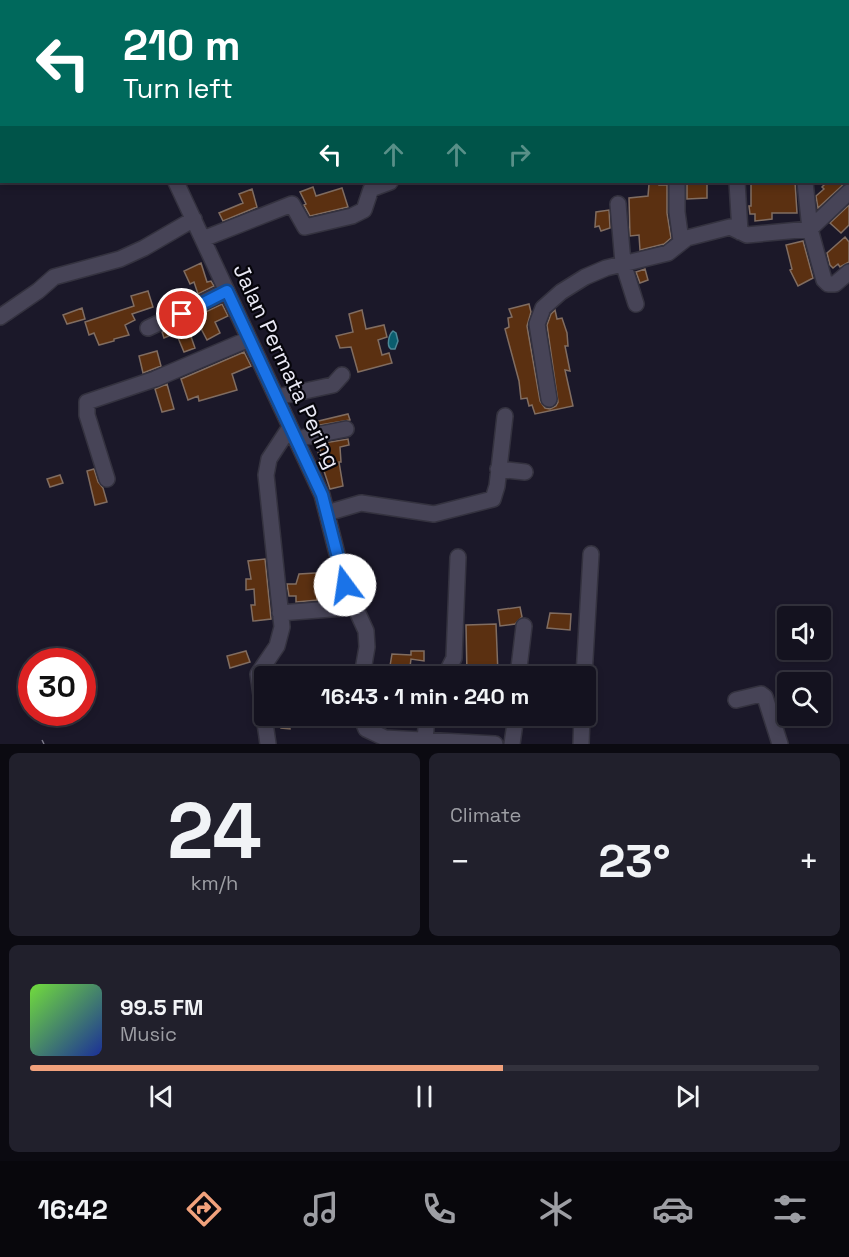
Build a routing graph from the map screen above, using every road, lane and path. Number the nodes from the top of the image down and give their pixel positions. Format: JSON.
{"nodes":[{"id":1,"x":176,"y":183,"type":"edge"},
{"id":2,"x":387,"y":183,"type":"edge"},
{"id":3,"x":677,"y":183,"type":"edge"},
{"id":4,"x":737,"y":183,"type":"edge"},
{"id":5,"x":805,"y":183,"type":"edge"},
{"id":6,"x":849,"y":192,"type":"edge"},
{"id":7,"x":618,"y":204,"type":"dead end"},
{"id":8,"x":194,"y":219,"type":"junction"},
{"id":9,"x":810,"y":229,"type":"junction"},
{"id":10,"x":740,"y":232,"type":"junction"},
{"id":11,"x":203,"y":239,"type":"junction"},
{"id":12,"x":681,"y":242,"type":"junction"},
{"id":13,"x":623,"y":263,"type":"junction"},
{"id":14,"x":849,"y":272,"type":"edge"},
{"id":15,"x":227,"y":291,"type":"junction"},
{"id":16,"x":636,"y":304,"type":"dead end"},
{"id":17,"x":0,"y":317,"type":"edge"},
{"id":18,"x":148,"y":328,"type":"dead end"},
{"id":19,"x":249,"y":339,"type":"junction"},
{"id":20,"x":342,"y":375,"type":"dead end"},
{"id":21,"x":277,"y":397,"type":"junction"},
{"id":22,"x":549,"y":399,"type":"dead end"},
{"id":23,"x":505,"y":416,"type":"dead end"},
{"id":24,"x":346,"y":429,"type":"dead end"},
{"id":25,"x":293,"y":433,"type":"junction"},
{"id":26,"x":498,"y":469,"type":"junction"},
{"id":27,"x":525,"y":472,"type":"dead end"},
{"id":28,"x":107,"y":479,"type":"dead end"},
{"id":29,"x":327,"y":513,"type":"junction"},
{"id":30,"x":591,"y":554,"type":"dead end"},
{"id":31,"x":458,"y":557,"type":"dead end"},
{"id":32,"x":357,"y":607,"type":"junction"},
{"id":33,"x":280,"y":613,"type":"junction"},
{"id":34,"x":524,"y":626,"type":"dead end"},
{"id":35,"x":364,"y":666,"type":"edge"},
{"id":36,"x":450,"y":666,"type":"edge"},
{"id":37,"x":519,"y":666,"type":"edge"},
{"id":38,"x":585,"y":666,"type":"edge"},
{"id":39,"x":736,"y":700,"type":"dead end"},
{"id":40,"x":365,"y":726,"type":"edge"},
{"id":41,"x":426,"y":726,"type":"edge"},
{"id":42,"x":515,"y":726,"type":"edge"},
{"id":43,"x":582,"y":726,"type":"edge"},
{"id":44,"x":42,"y":740,"type":"dead end"},
{"id":45,"x":425,"y":740,"type":"junction"},
{"id":46,"x":44,"y":744,"type":"edge"},
{"id":47,"x":268,"y":744,"type":"edge"},
{"id":48,"x":495,"y":744,"type":"edge"},
{"id":49,"x":512,"y":744,"type":"edge"},
{"id":50,"x":581,"y":744,"type":"edge"},
{"id":51,"x":780,"y":744,"type":"edge"}],
"edges":[{"from":1,"to":8,"type":"street","name":"Jalan Permata Pering"},
{"from":2,"to":11,"type":"street"},
{"from":3,"to":12,"type":"street"},
{"from":4,"to":10,"type":"street"},
{"from":5,"to":9,"type":"street"},
{"from":6,"to":9,"type":"street"},
{"from":7,"to":13,"type":"street"},
{"from":8,"to":11,"type":"street","name":"Jalan Permata Pering"},
{"from":8,"to":17,"type":"street"},
{"from":9,"to":10,"type":"street"},
{"from":9,"to":14,"type":"street"},
{"from":10,"to":12,"type":"street"},
{"from":11,"to":15,"type":"street","name":"Jalan Permata Pering"},
{"from":12,"to":13,"type":"street"},
{"from":13,"to":16,"type":"street"},
{"from":13,"to":22,"type":"street"},
{"from":15,"to":18,"type":"street"},
{"from":15,"to":19,"type":"street","name":"Jalan Permata Pering"},
{"from":19,"to":21,"type":"street","name":"Jalan Permata Pering"},
{"from":19,"to":28,"type":"street"},
{"from":20,"to":21,"type":"street"},
{"from":21,"to":25,"type":"street","name":"Jalan Permata Pering"},
{"from":23,"to":26,"type":"street"},
{"from":24,"to":25,"type":"street"},
{"from":25,"to":29,"type":"street","name":"Jalan Permata Pering"},
{"from":25,"to":33,"type":"street"},
{"from":26,"to":27,"type":"street"},
{"from":26,"to":29,"type":"street"},
{"from":29,"to":32,"type":"street","name":"Jalan Permata Pering"},
{"from":30,"to":38,"type":"street"},
{"from":31,"to":36,"type":"street"},
{"from":32,"to":33,"type":"street"},
{"from":32,"to":35,"type":"street","name":"Jalan Permata Pering"},
{"from":33,"to":47,"type":"street"},
{"from":34,"to":37,"type":"street"},
{"from":39,"to":51,"type":"street"},
{"from":40,"to":45,"type":"street"},
{"from":41,"to":45,"type":"street"},
{"from":42,"to":49,"type":"street"},
{"from":43,"to":50,"type":"street"},
{"from":44,"to":46,"type":"path"},
{"from":45,"to":48,"type":"street"}]}
